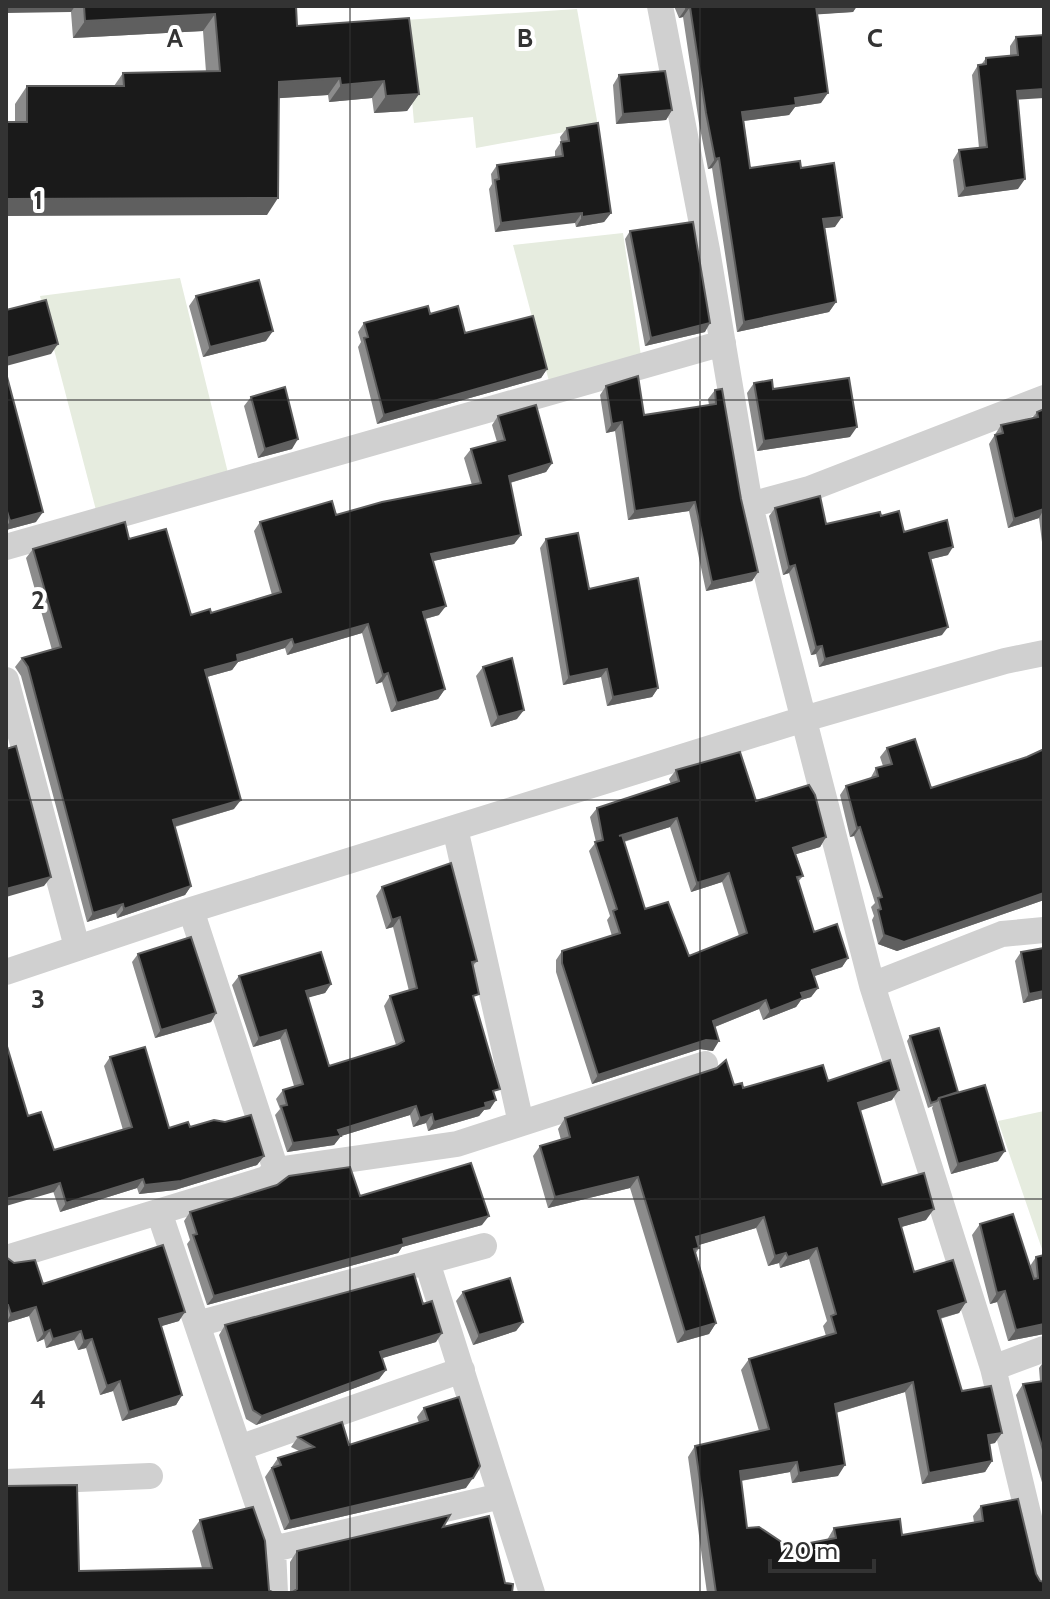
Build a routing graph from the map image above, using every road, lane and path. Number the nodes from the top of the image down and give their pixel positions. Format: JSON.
{"nodes":[{"id":1,"x":660,"y":6,"type":"edge"},
{"id":2,"x":723,"y":343,"type":"junction"},
{"id":3,"x":1044,"y":398,"type":"edge"},
{"id":4,"x":750,"y":505,"type":"junction"},
{"id":5,"x":6,"y":547,"type":"edge"},
{"id":6,"x":1044,"y":653,"type":"edge"},
{"id":7,"x":6,"y":680,"type":"edge"},
{"id":8,"x":804,"y":719,"type":"junction"},
{"id":9,"x":455,"y":828,"type":"junction"},
{"id":10,"x":191,"y":910,"type":"junction"},
{"id":11,"x":1044,"y":930,"type":"edge"},
{"id":12,"x":77,"y":947,"type":"junction"},
{"id":13,"x":6,"y":972,"type":"edge"},
{"id":14,"x":872,"y":985,"type":"junction"},
{"id":15,"x":705,"y":1064,"type":"dead end"},
{"id":16,"x":521,"y":1123,"type":"junction"},
{"id":17,"x":276,"y":1170,"type":"junction"},
{"id":18,"x":159,"y":1212,"type":"junction"},
{"id":19,"x":484,"y":1246,"type":"dead end"},
{"id":20,"x":10,"y":1257,"type":"edge"},
{"id":21,"x":427,"y":1262,"type":"junction"},
{"id":22,"x":197,"y":1324,"type":"junction"},
{"id":23,"x":1044,"y":1349,"type":"edge"},
{"id":24,"x":993,"y":1368,"type":"junction"},
{"id":25,"x":462,"y":1370,"type":"junction"},
{"id":26,"x":239,"y":1448,"type":"junction"},
{"id":27,"x":150,"y":1476,"type":"dead end"},
{"id":28,"x":6,"y":1482,"type":"edge"},
{"id":29,"x":501,"y":1496,"type":"junction"},
{"id":30,"x":1038,"y":1521,"type":"edge"},
{"id":31,"x":273,"y":1549,"type":"junction"},
{"id":32,"x":1044,"y":1580,"type":"edge"},
{"id":33,"x":275,"y":1593,"type":"edge"},
{"id":34,"x":532,"y":1593,"type":"edge"}],
"edges":[{"from":1,"to":2,"type":"street"},
{"from":2,"to":4,"type":"street"},
{"from":2,"to":5,"type":"street"},
{"from":3,"to":4,"type":"street"},
{"from":4,"to":8,"type":"street"},
{"from":6,"to":8,"type":"street"},
{"from":7,"to":12,"type":"street"},
{"from":8,"to":9,"type":"street"},
{"from":8,"to":14,"type":"street"},
{"from":9,"to":10,"type":"street"},
{"from":9,"to":16,"type":"street"},
{"from":10,"to":12,"type":"street"},
{"from":10,"to":17,"type":"street"},
{"from":11,"to":14,"type":"street"},
{"from":12,"to":13,"type":"street"},
{"from":14,"to":24,"type":"street"},
{"from":15,"to":16,"type":"street"},
{"from":16,"to":17,"type":"street"},
{"from":17,"to":18,"type":"street"},
{"from":18,"to":20,"type":"street"},
{"from":18,"to":22,"type":"street"},
{"from":19,"to":21,"type":"street"},
{"from":21,"to":22,"type":"street"},
{"from":21,"to":25,"type":"street"},
{"from":22,"to":26,"type":"street"},
{"from":23,"to":24,"type":"street"},
{"from":24,"to":30,"type":"street"},
{"from":25,"to":26,"type":"street"},
{"from":25,"to":29,"type":"street"},
{"from":26,"to":31,"type":"street"},
{"from":27,"to":28,"type":"street"},
{"from":29,"to":31,"type":"street"},
{"from":29,"to":34,"type":"street"},
{"from":30,"to":32,"type":"street"},
{"from":31,"to":33,"type":"street"}]}
